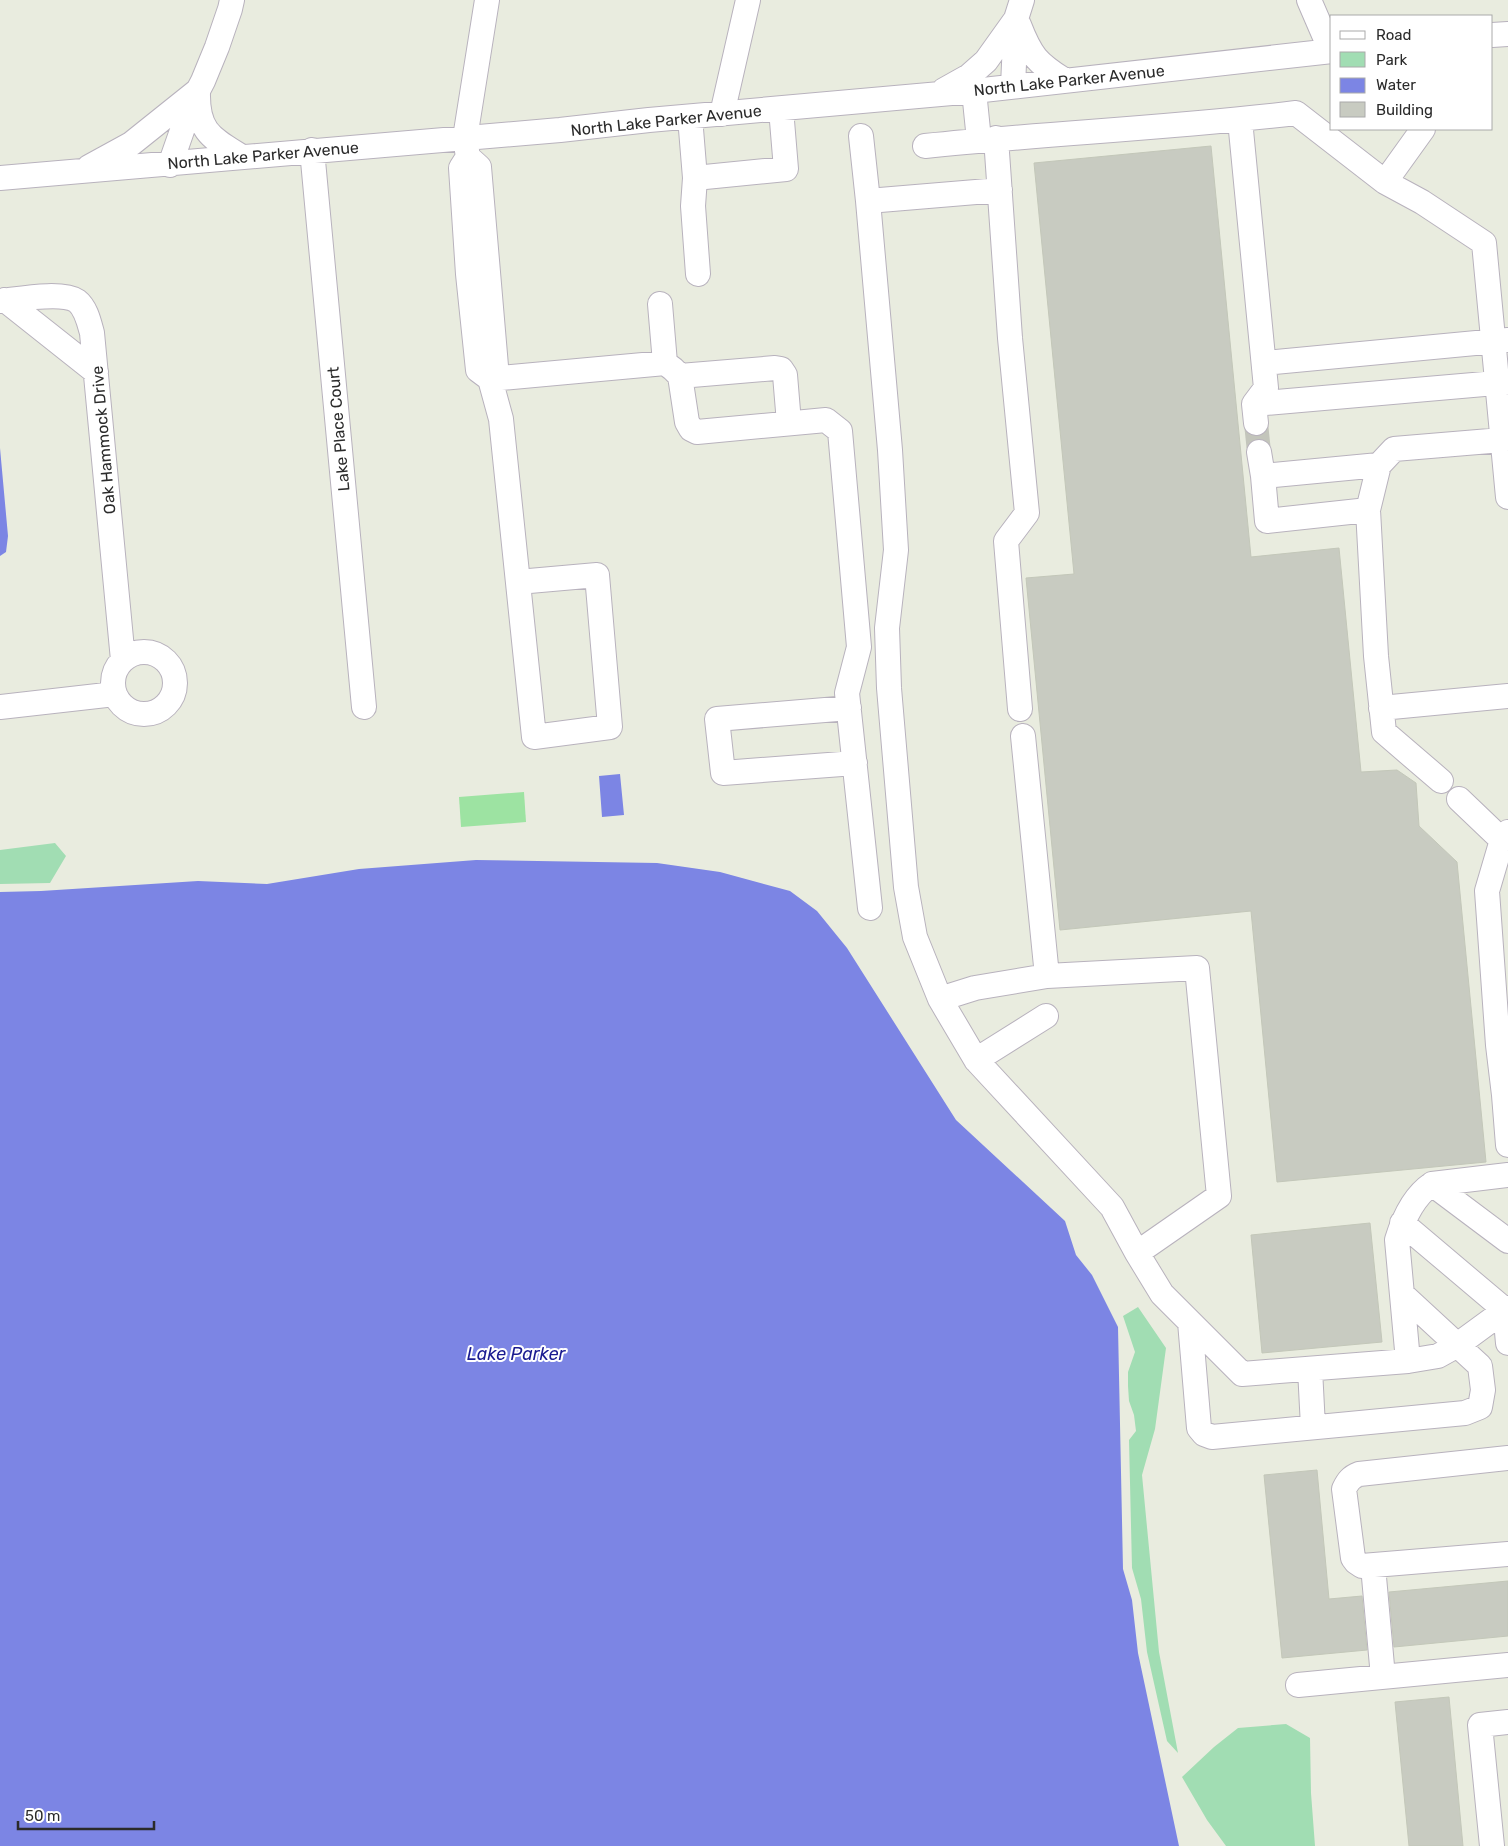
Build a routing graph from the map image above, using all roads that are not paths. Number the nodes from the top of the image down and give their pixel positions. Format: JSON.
{"nodes":[{"id":1,"x":232,"y":0,"type":"edge"},
{"id":2,"x":487,"y":0,"type":"edge"},
{"id":3,"x":748,"y":0,"type":"edge"},
{"id":4,"x":1309,"y":0,"type":"edge"},
{"id":5,"x":1019,"y":10,"type":"edge"},
{"id":6,"x":1508,"y":34,"type":"edge"},
{"id":7,"x":1493,"y":35,"type":"edge"},
{"id":8,"x":1330,"y":49,"type":"edge"},
{"id":9,"x":1330,"y":51,"type":"edge"},
{"id":10,"x":1064,"y":80,"type":"junction"},
{"id":11,"x":1013,"y":86,"type":"junction"},
{"id":12,"x":198,"y":91,"type":"junction"},
{"id":13,"x":974,"y":91,"type":"junction"},
{"id":14,"x":936,"y":94,"type":"junction"},
{"id":15,"x":781,"y":109,"type":"junction"},
{"id":16,"x":722,"y":114,"type":"junction"},
{"id":17,"x":690,"y":117,"type":"junction"},
{"id":18,"x":1240,"y":120,"type":"junction"},
{"id":19,"x":1422,"y":130,"type":"edge"},
{"id":20,"x":861,"y":136,"type":"dead end"},
{"id":21,"x":987,"y":139,"type":"junction"},
{"id":22,"x":925,"y":146,"type":"dead end"},
{"id":23,"x":467,"y":148,"type":"junction"},
{"id":24,"x":312,"y":150,"type":"junction"},
{"id":25,"x":242,"y":157,"type":"junction"},
{"id":26,"x":170,"y":164,"type":"junction"},
{"id":27,"x":81,"y":171,"type":"junction"},
{"id":28,"x":0,"y":178,"type":"edge"},
{"id":29,"x":695,"y":178,"type":"junction"},
{"id":30,"x":1385,"y":182,"type":"junction"},
{"id":31,"x":1000,"y":190,"type":"junction"},
{"id":32,"x":868,"y":201,"type":"junction"},
{"id":33,"x":698,"y":274,"type":"dead end"},
{"id":34,"x":2,"y":300,"type":"edge"},
{"id":35,"x":660,"y":304,"type":"dead end"},
{"id":36,"x":1500,"y":340,"type":"edge"},
{"id":37,"x":1264,"y":364,"type":"junction"},
{"id":38,"x":672,"y":370,"type":"junction"},
{"id":39,"x":96,"y":372,"type":"junction"},
{"id":40,"x":490,"y":379,"type":"junction"},
{"id":41,"x":1503,"y":382,"type":"edge"},
{"id":42,"x":789,"y":423,"type":"junction"},
{"id":43,"x":1502,"y":440,"type":"junction"},
{"id":44,"x":1259,"y":452,"type":"tunnel mouth"},
{"id":45,"x":1379,"y":465,"type":"junction"},
{"id":46,"x":1262,"y":476,"type":"junction"},
{"id":47,"x":1508,"y":496,"type":"edge"},
{"id":48,"x":1368,"y":510,"type":"junction"},
{"id":49,"x":518,"y":582,"type":"junction"},
{"id":50,"x":123,"y":660,"type":"junction"},
{"id":51,"x":115,"y":694,"type":"junction"},
{"id":52,"x":1508,"y":696,"type":"edge"},
{"id":53,"x":0,"y":707,"type":"edge"},
{"id":54,"x":364,"y":707,"type":"dead end"},
{"id":55,"x":849,"y":708,"type":"junction"},
{"id":56,"x":1381,"y":708,"type":"junction"},
{"id":57,"x":1020,"y":709,"type":"dead end"},
{"id":58,"x":1022,"y":736,"type":"dead end"},
{"id":59,"x":855,"y":763,"type":"junction"},
{"id":60,"x":1442,"y":781,"type":"dead end"},
{"id":61,"x":1459,"y":799,"type":"dead end"},
{"id":62,"x":1505,"y":836,"type":"edge"},
{"id":63,"x":1497,"y":889,"type":"edge"},
{"id":64,"x":870,"y":908,"type":"dead end"},
{"id":65,"x":1047,"y":976,"type":"junction"},
{"id":66,"x":940,"y":999,"type":"junction"},
{"id":67,"x":1046,"y":1016,"type":"dead end"},
{"id":68,"x":976,"y":1060,"type":"junction"},
{"id":69,"x":1506,"y":1095,"type":"edge"},
{"id":70,"x":1507,"y":1138,"type":"edge"},
{"id":71,"x":1508,"y":1175,"type":"edge"},
{"id":72,"x":1432,"y":1184,"type":"junction"},
{"id":73,"x":1402,"y":1223,"type":"junction"},
{"id":74,"x":1508,"y":1242,"type":"edge"},
{"id":75,"x":1137,"y":1253,"type":"junction"},
{"id":76,"x":1402,"y":1294,"type":"junction"},
{"id":77,"x":1506,"y":1309,"type":"edge"},
{"id":78,"x":1190,"y":1322,"type":"junction"},
{"id":79,"x":1508,"y":1338,"type":"edge"},
{"id":80,"x":1456,"y":1346,"type":"junction"},
{"id":81,"x":1408,"y":1362,"type":"junction"},
{"id":82,"x":1310,"y":1369,"type":"junction"},
{"id":83,"x":1314,"y":1427,"type":"junction"},
{"id":84,"x":1508,"y":1458,"type":"edge"},
{"id":85,"x":1508,"y":1554,"type":"edge"},
{"id":86,"x":1372,"y":1566,"type":"junction"},
{"id":87,"x":1508,"y":1665,"type":"edge"},
{"id":88,"x":1384,"y":1677,"type":"junction"},
{"id":89,"x":1298,"y":1686,"type":"dead end"},
{"id":90,"x":1508,"y":1722,"type":"edge"},
{"id":91,"x":1492,"y":1846,"type":"edge"}],
"edges":[{"from":1,"to":12,"type":"street"},
{"from":2,"to":23,"type":"street"},
{"from":3,"to":16,"type":"street"},
{"from":4,"to":8,"type":"street"},
{"from":5,"to":10,"type":"street"},
{"from":5,"to":11,"type":"street"},
{"from":5,"to":14,"type":"street"},
{"from":6,"to":7,"type":"street"},
{"from":9,"to":10,"type":"street","name":"North Lake Parker Avenue"},
{"from":10,"to":11,"type":"street","name":"North Lake Parker Avenue"},
{"from":11,"to":13,"type":"street","name":"North Lake Parker Avenue"},
{"from":12,"to":25,"type":"street"},
{"from":12,"to":26,"type":"street"},
{"from":12,"to":27,"type":"street"},
{"from":13,"to":14,"type":"street","name":"North Lake Parker Avenue"},
{"from":13,"to":21,"type":"street"},
{"from":14,"to":15,"type":"street","name":"North Lake Parker Avenue"},
{"from":15,"to":16,"type":"street","name":"North Lake Parker Avenue"},
{"from":15,"to":29,"type":"street"},
{"from":16,"to":17,"type":"street","name":"North Lake Parker Avenue"},
{"from":17,"to":23,"type":"street","name":"North Lake Parker Avenue"},
{"from":17,"to":29,"type":"street"},
{"from":18,"to":21,"type":"street"},
{"from":18,"to":30,"type":"street"},
{"from":18,"to":37,"type":"street"},
{"from":19,"to":30,"type":"street"},
{"from":20,"to":32,"type":"street"},
{"from":21,"to":22,"type":"street"},
{"from":21,"to":31,"type":"street"},
{"from":23,"to":24,"type":"street","name":"North Lake Parker Avenue"},
{"from":23,"to":40,"type":"street"},
{"from":24,"to":25,"type":"street","name":"North Lake Parker Avenue"},
{"from":24,"to":54,"type":"street","name":"Lake Place Court"},
{"from":25,"to":26,"type":"street","name":"North Lake Parker Avenue"},
{"from":26,"to":27,"type":"street","name":"North Lake Parker Avenue"},
{"from":27,"to":28,"type":"street","name":"North Lake Parker Avenue"},
{"from":29,"to":33,"type":"street"},
{"from":30,"to":36,"type":"street"},
{"from":31,"to":32,"type":"street"},
{"from":31,"to":57,"type":"street"},
{"from":32,"to":66,"type":"street"},
{"from":34,"to":39,"type":"street"},
{"from":34,"to":39,"type":"street","name":"Oak Hammock Drive"},
{"from":35,"to":38,"type":"street"},
{"from":36,"to":37,"type":"street"},
{"from":36,"to":41,"type":"street"},
{"from":37,"to":41,"type":"street"},
{"from":38,"to":40,"type":"street"},
{"from":38,"to":42,"type":"street"},
{"from":38,"to":42,"type":"street"},
{"from":39,"to":50,"type":"street","name":"Oak Hammock Drive"},
{"from":40,"to":49,"type":"street"},
{"from":41,"to":43,"type":"street"},
{"from":42,"to":55,"type":"street"},
{"from":43,"to":45,"type":"street"},
{"from":43,"to":47,"type":"street"},
{"from":44,"to":46,"type":"street"},
{"from":45,"to":46,"type":"street"},
{"from":45,"to":48,"type":"street"},
{"from":46,"to":48,"type":"street"},
{"from":48,"to":56,"type":"street"},
{"from":49,"to":49,"type":"street"},
{"from":50,"to":51,"type":"street"},
{"from":50,"to":51,"type":"street"},
{"from":51,"to":53,"type":"street"},
{"from":52,"to":56,"type":"street"},
{"from":55,"to":59,"type":"street"},
{"from":55,"to":59,"type":"street"},
{"from":56,"to":60,"type":"street"},
{"from":58,"to":65,"type":"street"},
{"from":59,"to":64,"type":"street"},
{"from":61,"to":62,"type":"street"},
{"from":62,"to":63,"type":"street"},
{"from":63,"to":69,"type":"street"},
{"from":65,"to":66,"type":"street"},
{"from":65,"to":75,"type":"street"},
{"from":66,"to":68,"type":"street"},
{"from":67,"to":68,"type":"street"},
{"from":68,"to":75,"type":"street"},
{"from":69,"to":70,"type":"street"},
{"from":71,"to":72,"type":"street"},
{"from":72,"to":73,"type":"street"},
{"from":72,"to":74,"type":"street"},
{"from":73,"to":76,"type":"street"},
{"from":73,"to":77,"type":"street"},
{"from":75,"to":78,"type":"street"},
{"from":76,"to":80,"type":"street"},
{"from":76,"to":81,"type":"street"},
{"from":77,"to":79,"type":"street"},
{"from":77,"to":80,"type":"street"},
{"from":78,"to":82,"type":"street"},
{"from":78,"to":83,"type":"street"},
{"from":80,"to":81,"type":"street"},
{"from":80,"to":83,"type":"street"},
{"from":81,"to":82,"type":"street"},
{"from":82,"to":83,"type":"street"},
{"from":84,"to":86,"type":"street"},
{"from":85,"to":86,"type":"street"},
{"from":86,"to":88,"type":"street"},
{"from":87,"to":88,"type":"street"},
{"from":88,"to":89,"type":"street"},
{"from":90,"to":91,"type":"street"}]}
